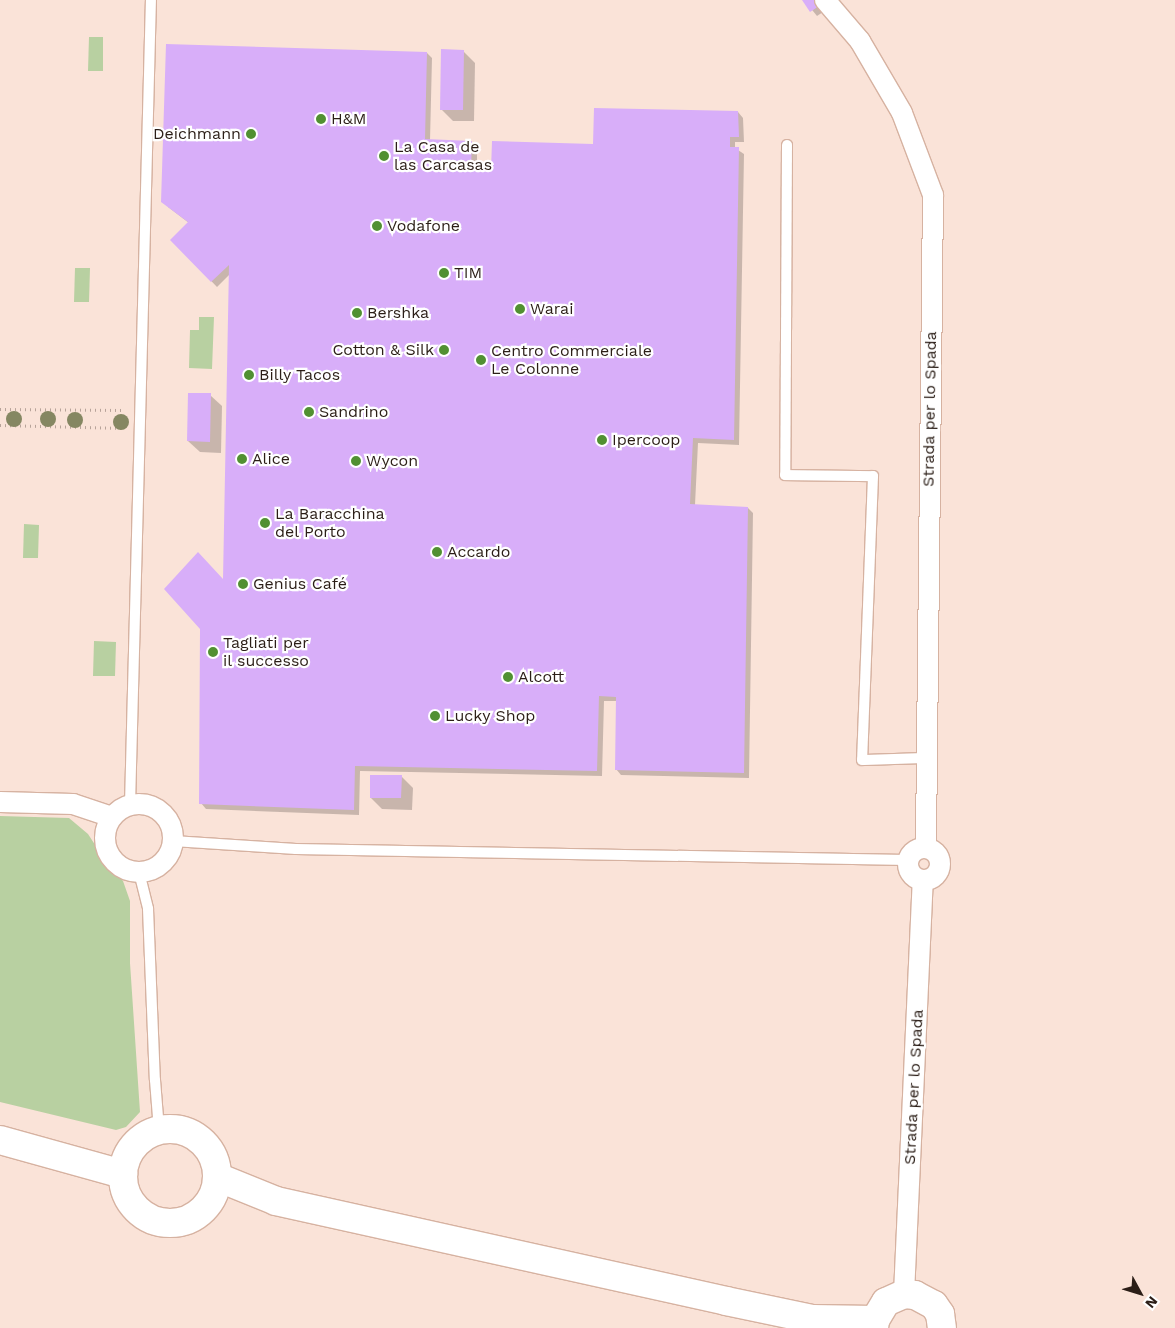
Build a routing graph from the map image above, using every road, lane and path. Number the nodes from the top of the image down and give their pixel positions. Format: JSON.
{"nodes":[{"id":1,"x":151,"y":0,"type":"edge"},
{"id":2,"x":825,"y":0,"type":"edge"},
{"id":3,"x":787,"y":145,"type":"dead end"},
{"id":4,"x":0,"y":409,"type":"edge"},
{"id":5,"x":140,"y":411,"type":"junction"},
{"id":6,"x":0,"y":425,"type":"edge"},
{"id":7,"x":140,"y":428,"type":"junction"},
{"id":8,"x":926,"y":758,"type":"junction"},
{"id":9,"x":0,"y":802,"type":"edge"},
{"id":10,"x":130,"y":805,"type":"junction"},
{"id":11,"x":112,"y":817,"type":"junction"},
{"id":12,"x":173,"y":841,"type":"junction"},
{"id":13,"x":926,"y":847,"type":"junction"},
{"id":14,"x":908,"y":860,"type":"junction"},
{"id":15,"x":139,"y":872,"type":"junction"},
{"id":16,"x":923,"y":880,"type":"junction"},
{"id":17,"x":159,"y":1130,"type":"junction"},
{"id":18,"x":0,"y":1140,"type":"edge"},
{"id":19,"x":123,"y":1174,"type":"junction"},
{"id":20,"x":217,"y":1177,"type":"junction"},
{"id":21,"x":904,"y":1294,"type":"junction"},
{"id":22,"x":874,"y":1324,"type":"edge"},
{"id":23,"x":942,"y":1328,"type":"edge"}],
"edges":[{"from":1,"to":5,"type":"lane"},
{"from":2,"to":8,"type":"street","name":"Strada per lo Spada"},
{"from":3,"to":8,"type":"lane"},
{"from":4,"to":5,"type":"path"},
{"from":5,"to":7,"type":"lane"},
{"from":6,"to":7,"type":"path"},
{"from":7,"to":10,"type":"lane"},
{"from":8,"to":13,"type":"street","name":"Strada per lo Spada"},
{"from":9,"to":11,"type":"street"},
{"from":10,"to":11,"type":"street"},
{"from":10,"to":12,"type":"street"},
{"from":11,"to":15,"type":"street"},
{"from":12,"to":14,"type":"lane"},
{"from":12,"to":15,"type":"street"},
{"from":13,"to":14,"type":"street"},
{"from":13,"to":16,"type":"street"},
{"from":14,"to":16,"type":"street"},
{"from":15,"to":17,"type":"lane"},
{"from":16,"to":21,"type":"street","name":"Strada per lo Spada"},
{"from":17,"to":19,"type":"street"},
{"from":17,"to":20,"type":"street"},
{"from":18,"to":19,"type":"street"},
{"from":19,"to":20,"type":"street"},
{"from":20,"to":22,"type":"street"},
{"from":21,"to":22,"type":"street"},
{"from":21,"to":23,"type":"street"}]}
